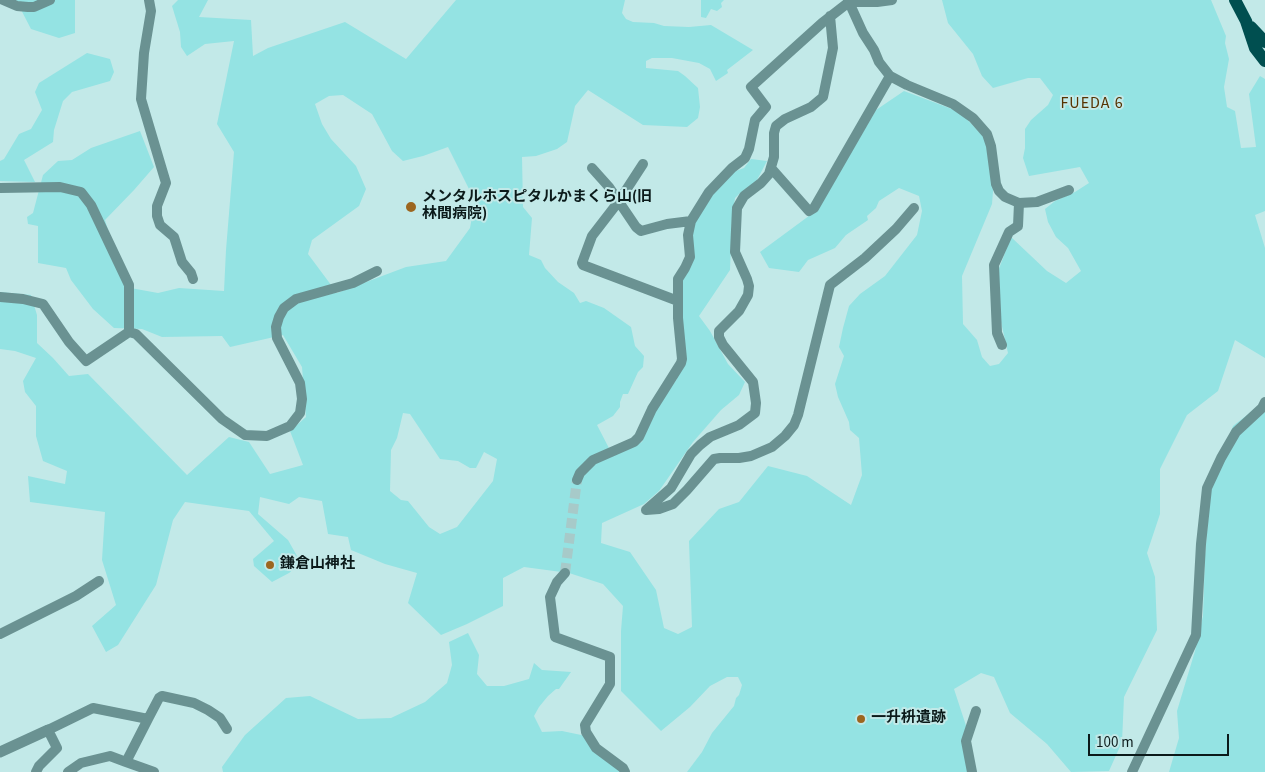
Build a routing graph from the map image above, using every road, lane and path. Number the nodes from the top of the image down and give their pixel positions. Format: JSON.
{"nodes":[{"id":1,"x":3,"y":0,"type":"edge"},
{"id":2,"x":50,"y":0,"type":"edge"},
{"id":3,"x":149,"y":0,"type":"edge"},
{"id":4,"x":892,"y":0,"type":"edge"},
{"id":5,"x":1235,"y":0,"type":"edge"},
{"id":6,"x":849,"y":1,"type":"edge"},
{"id":7,"x":830,"y":16,"type":"junction"},
{"id":8,"x":1246,"y":22,"type":"junction"},
{"id":9,"x":1265,"y":42,"type":"edge"},
{"id":10,"x":1265,"y":61,"type":"edge"},
{"id":11,"x":890,"y":76,"type":"junction"},
{"id":12,"x":643,"y":164,"type":"dead end"},
{"id":13,"x":592,"y":168,"type":"dead end"},
{"id":14,"x":771,"y":168,"type":"junction"},
{"id":15,"x":0,"y":188,"type":"edge"},
{"id":16,"x":1069,"y":190,"type":"dead end"},
{"id":17,"x":619,"y":201,"type":"junction"},
{"id":18,"x":1020,"y":204,"type":"junction"},
{"id":19,"x":914,"y":208,"type":"dead end"},
{"id":20,"x":691,"y":221,"type":"junction"},
{"id":21,"x":377,"y":272,"type":"dead end"},
{"id":22,"x":193,"y":279,"type":"dead end"},
{"id":23,"x":0,"y":297,"type":"edge"},
{"id":24,"x":678,"y":301,"type":"junction"},
{"id":25,"x":130,"y":332,"type":"junction"},
{"id":26,"x":1002,"y":345,"type":"dead end"},
{"id":27,"x":1265,"y":402,"type":"edge"},
{"id":28,"x":577,"y":480,"type":"tunnel mouth"},
{"id":29,"x":565,"y":573,"type":"tunnel mouth"},
{"id":30,"x":99,"y":581,"type":"dead end"},
{"id":31,"x":0,"y":634,"type":"edge"},
{"id":32,"x":976,"y":711,"type":"dead end"},
{"id":33,"x":148,"y":718,"type":"junction"},
{"id":34,"x":227,"y":729,"type":"dead end"},
{"id":35,"x":48,"y":730,"type":"junction"},
{"id":36,"x":0,"y":752,"type":"edge"},
{"id":37,"x":126,"y":762,"type":"junction"},
{"id":38,"x":71,"y":771,"type":"edge"},
{"id":39,"x":147,"y":771,"type":"edge"},
{"id":40,"x":36,"y":772,"type":"edge"},
{"id":41,"x":625,"y":772,"type":"edge"},
{"id":42,"x":972,"y":772,"type":"edge"},
{"id":43,"x":1132,"y":772,"type":"edge"}],
"edges":[{"from":1,"to":2,"type":"street"},
{"from":3,"to":22,"type":"street"},
{"from":4,"to":6,"type":"street"},
{"from":5,"to":8,"type":"main road"},
{"from":6,"to":7,"type":"street"},
{"from":6,"to":11,"type":"street"},
{"from":7,"to":14,"type":"street"},
{"from":7,"to":20,"type":"street"},
{"from":8,"to":9,"type":"main road"},
{"from":8,"to":10,"type":"main road"},
{"from":11,"to":14,"type":"street"},
{"from":11,"to":18,"type":"street"},
{"from":12,"to":17,"type":"street"},
{"from":13,"to":17,"type":"street"},
{"from":14,"to":19,"type":"street"},
{"from":15,"to":25,"type":"street"},
{"from":16,"to":18,"type":"street"},
{"from":17,"to":20,"type":"street"},
{"from":17,"to":24,"type":"street"},
{"from":18,"to":26,"type":"street"},
{"from":20,"to":24,"type":"street"},
{"from":21,"to":25,"type":"street"},
{"from":23,"to":25,"type":"street"},
{"from":24,"to":28,"type":"street"},
{"from":27,"to":43,"type":"street"},
{"from":29,"to":41,"type":"street"},
{"from":30,"to":31,"type":"street"},
{"from":32,"to":42,"type":"street"},
{"from":33,"to":34,"type":"street"},
{"from":33,"to":35,"type":"street"},
{"from":33,"to":37,"type":"street"},
{"from":35,"to":36,"type":"street"},
{"from":35,"to":40,"type":"street"},
{"from":37,"to":38,"type":"street"},
{"from":37,"to":39,"type":"street"}]}
